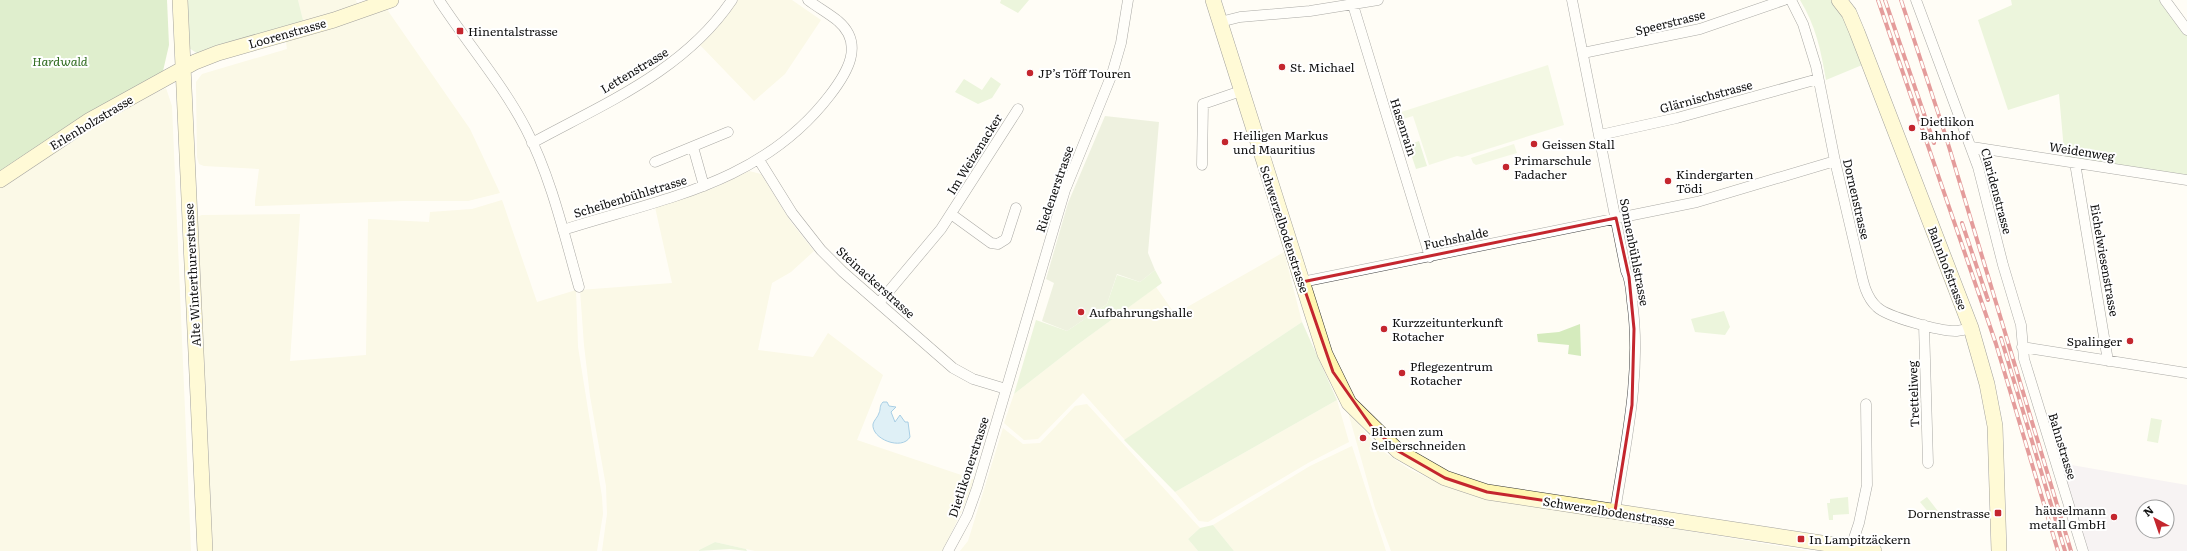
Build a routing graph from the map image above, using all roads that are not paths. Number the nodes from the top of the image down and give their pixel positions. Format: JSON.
{"nodes":[{"id":1,"x":180,"y":0,"type":"edge"},
{"id":2,"x":391,"y":0,"type":"edge"},
{"id":3,"x":439,"y":0,"type":"edge"},
{"id":4,"x":732,"y":0,"type":"edge"},
{"id":5,"x":808,"y":0,"type":"edge"},
{"id":6,"x":1128,"y":0,"type":"edge"},
{"id":7,"x":1213,"y":0,"type":"edge"},
{"id":8,"x":1378,"y":0,"type":"edge"},
{"id":9,"x":1572,"y":0,"type":"edge"},
{"id":10,"x":1784,"y":0,"type":"edge"},
{"id":11,"x":1791,"y":0,"type":"edge"},
{"id":12,"x":1839,"y":0,"type":"edge"},
{"id":13,"x":1916,"y":0,"type":"edge"},
{"id":14,"x":2165,"y":0,"type":"edge"},
{"id":15,"x":1353,"y":5,"type":"junction"},
{"id":16,"x":1220,"y":22,"type":"junction"},
{"id":17,"x":2187,"y":30,"type":"edge"},
{"id":18,"x":1583,"y":53,"type":"junction"},
{"id":19,"x":184,"y":68,"type":"junction"},
{"id":20,"x":1818,"y":79,"type":"junction"},
{"id":21,"x":1242,"y":91,"type":"junction"},
{"id":22,"x":1018,"y":109,"type":"dead end"},
{"id":23,"x":728,"y":132,"type":"dead end"},
{"id":24,"x":1600,"y":135,"type":"junction"},
{"id":25,"x":532,"y":142,"type":"junction"},
{"id":26,"x":693,"y":147,"type":"junction"},
{"id":27,"x":1972,"y":147,"type":"junction"},
{"id":28,"x":759,"y":160,"type":"junction"},
{"id":29,"x":1835,"y":161,"type":"junction"},
{"id":30,"x":655,"y":162,"type":"dead end"},
{"id":31,"x":2075,"y":163,"type":"junction"},
{"id":32,"x":1202,"y":165,"type":"dead end"},
{"id":33,"x":0,"y":180,"type":"edge"},
{"id":34,"x":2187,"y":180,"type":"edge"},
{"id":35,"x":704,"y":186,"type":"junction"},
{"id":36,"x":1016,"y":208,"type":"dead end"},
{"id":37,"x":951,"y":214,"type":"junction"},
{"id":38,"x":1616,"y":218,"type":"junction"},
{"id":39,"x":563,"y":230,"type":"junction"},
{"id":40,"x":1430,"y":257,"type":"junction"},
{"id":41,"x":1302,"y":282,"type":"junction"},
{"id":42,"x":579,"y":287,"type":"dead end"},
{"id":43,"x":879,"y":303,"type":"junction"},
{"id":44,"x":1924,"y":324,"type":"junction"},
{"id":45,"x":1970,"y":328,"type":"junction"},
{"id":46,"x":2022,"y":347,"type":"junction"},
{"id":47,"x":2108,"y":361,"type":"junction"},
{"id":48,"x":2187,"y":373,"type":"edge"},
{"id":49,"x":1006,"y":389,"type":"junction"},
{"id":50,"x":1866,"y":404,"type":"dead end"},
{"id":51,"x":1928,"y":462,"type":"dead end"},
{"id":52,"x":1615,"y":511,"type":"junction"},
{"id":53,"x":1821,"y":547,"type":"edge"},
{"id":54,"x":1851,"y":547,"type":"junction"},
{"id":55,"x":205,"y":551,"type":"edge"},
{"id":56,"x":948,"y":551,"type":"edge"},
{"id":57,"x":1874,"y":551,"type":"edge"},
{"id":58,"x":1999,"y":551,"type":"edge"},
{"id":59,"x":2083,"y":551,"type":"edge"}],
"edges":[{"from":1,"to":19,"type":"street","name":"Alte Winterthurerstrasse"},
{"from":2,"to":19,"type":"street","name":"Loorenstrasse"},
{"from":3,"to":25,"type":"street"},
{"from":4,"to":25,"type":"street","name":"Lettenstrasse"},
{"from":5,"to":28,"type":"street","name":"Scheibenbühlstrasse"},
{"from":6,"to":49,"type":"street","name":"Riedenerstrasse"},
{"from":7,"to":16,"type":"street","name":"Schwerzelbodenstrasse"},
{"from":8,"to":15,"type":"street"},
{"from":9,"to":18,"type":"street","name":"Sonnenbühlstrasse"},
{"from":10,"to":18,"type":"street","name":"Speerstrasse"},
{"from":11,"to":20,"type":"street","name":"Dornenstrasse"},
{"from":12,"to":45,"type":"street","name":"Bahnhofstrasse"},
{"from":13,"to":27,"type":"street","name":"Claridenstrasse"},
{"from":14,"to":17,"type":"street"},
{"from":15,"to":16,"type":"street"},
{"from":15,"to":40,"type":"street","name":"Hasenrain"},
{"from":16,"to":21,"type":"street","name":"Schwerzelbodenstrasse"},
{"from":18,"to":24,"type":"street","name":"Sonnenbühlstrasse"},
{"from":19,"to":33,"type":"street","name":"Erlenholzstrasse"},
{"from":19,"to":55,"type":"street","name":"Alte Winterthurerstrasse"},
{"from":20,"to":24,"type":"street","name":"Glärnischstrasse"},
{"from":20,"to":29,"type":"street","name":"Dornenstrasse"},
{"from":21,"to":32,"type":"street"},
{"from":21,"to":41,"type":"street","name":"Schwerzelbodenstrasse"},
{"from":22,"to":37,"type":"street","name":"Im Weizenacker"},
{"from":23,"to":26,"type":"street"},
{"from":24,"to":38,"type":"street","name":"Sonnenbühlstrasse"},
{"from":25,"to":39,"type":"street"},
{"from":26,"to":30,"type":"street"},
{"from":26,"to":35,"type":"street","name":"Scheibenbühlstrasse"},
{"from":27,"to":31,"type":"street","name":"Weidenweg"},
{"from":27,"to":46,"type":"street","name":"Claridenstrasse"},
{"from":28,"to":35,"type":"street","name":"Scheibenbühlstrasse"},
{"from":28,"to":43,"type":"street","name":"Steinackerstrasse"},
{"from":29,"to":38,"type":"street","name":"Fuchshalde"},
{"from":29,"to":44,"type":"street","name":"Dornenstrasse"},
{"from":31,"to":34,"type":"street","name":"Weidenweg"},
{"from":31,"to":47,"type":"street","name":"Eichelwiesenstrasse"},
{"from":35,"to":39,"type":"street","name":"Scheibenbühlstrasse"},
{"from":36,"to":37,"type":"street","name":"Im Weizenacker"},
{"from":37,"to":43,"type":"street","name":"Im Weizenacker"},
{"from":38,"to":40,"type":"street","name":"Fuchshalde"},
{"from":38,"to":52,"type":"street","name":"Sonnenbühlstrasse"},
{"from":39,"to":42,"type":"street"},
{"from":40,"to":41,"type":"street","name":"Fuchshalde"},
{"from":41,"to":52,"type":"street","name":"Schwerzelbodenstrasse"},
{"from":43,"to":49,"type":"street","name":"Steinackerstrasse"},
{"from":44,"to":45,"type":"street","name":"Dornenstrasse"},
{"from":44,"to":51,"type":"street","name":"Tretteliweg"},
{"from":45,"to":58,"type":"street","name":"Bahnhofstrasse"},
{"from":46,"to":47,"type":"street"},
{"from":46,"to":59,"type":"street","name":"Bahnstrasse"},
{"from":47,"to":48,"type":"street"},
{"from":49,"to":56,"type":"street","name":"Dietlikonerstrasse"},
{"from":50,"to":54,"type":"street"},
{"from":52,"to":53,"type":"street","name":"Schwerzelbodenstrasse"},
{"from":53,"to":54,"type":"street","name":"Schwerzelbodenstrasse"},
{"from":54,"to":57,"type":"street","name":"Schwerzelbodenstrasse"}]}
